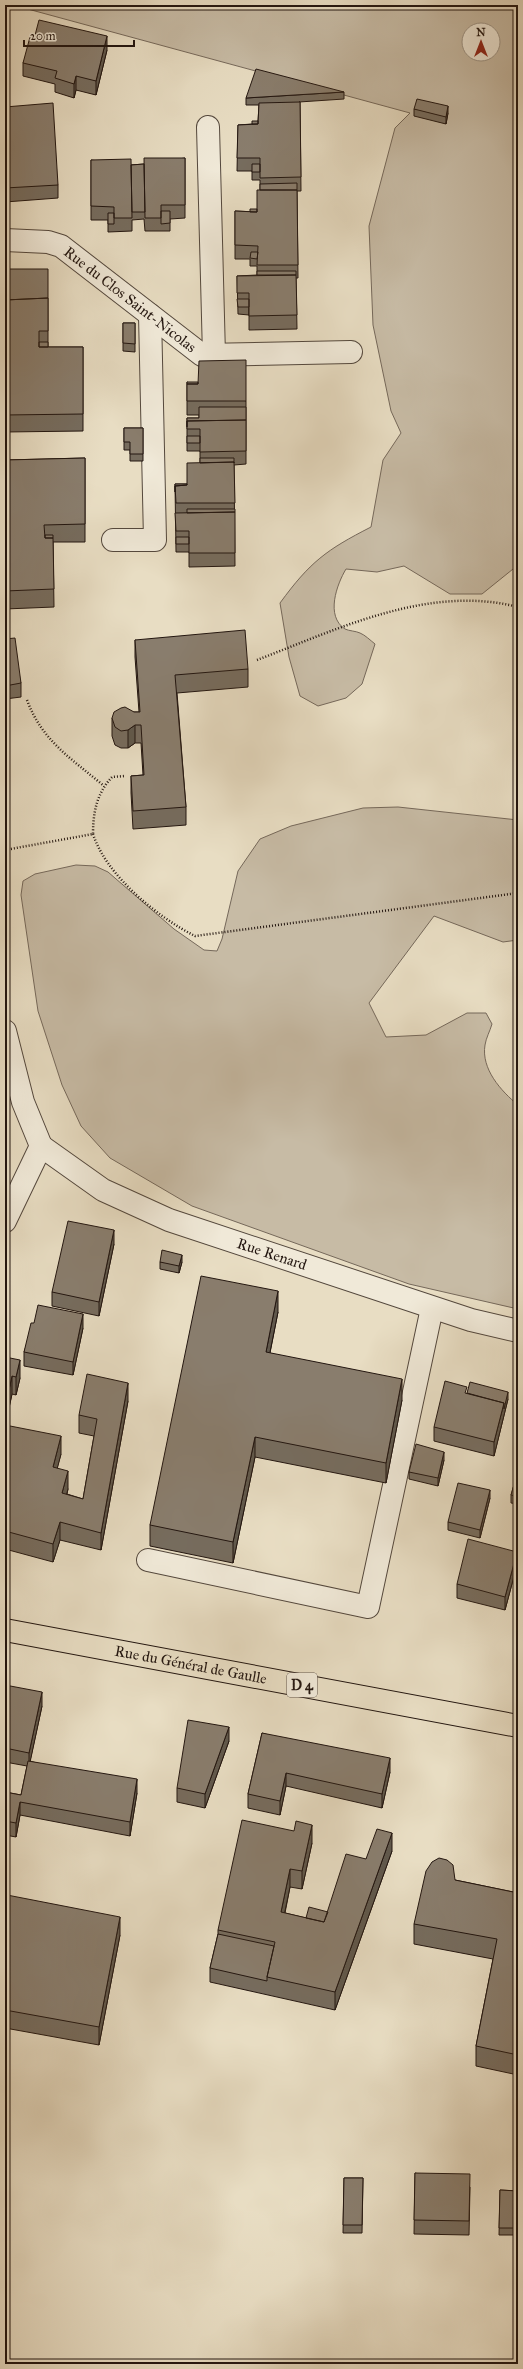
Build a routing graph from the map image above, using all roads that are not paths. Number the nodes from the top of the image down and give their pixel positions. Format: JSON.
{"nodes":[{"id":1,"x":208,"y":127,"type":"dead end"},
{"id":2,"x":5,"y":240,"type":"edge"},
{"id":3,"x":150,"y":316,"type":"junction"},
{"id":4,"x":351,"y":352,"type":"dead end"},
{"id":5,"x":214,"y":355,"type":"junction"},
{"id":6,"x":113,"y":540,"type":"dead end"},
{"id":7,"x":5,"y":1031,"type":"edge"},
{"id":8,"x":41,"y":1146,"type":"junction"},
{"id":9,"x":5,"y":1221,"type":"edge"},
{"id":10,"x":432,"y":1308,"type":"junction"},
{"id":11,"x":518,"y":1331,"type":"edge"},
{"id":12,"x":148,"y":1560,"type":"dead end"},
{"id":13,"x":5,"y":1630,"type":"edge"},
{"id":14,"x":518,"y":1726,"type":"edge"}],
"edges":[{"from":1,"to":5,"type":"street"},
{"from":2,"to":3,"type":"street","name":"Rue du Clos Saint-Nicolas"},
{"from":3,"to":5,"type":"street","name":"Rue du Clos Saint-Nicolas"},
{"from":3,"to":6,"type":"street"},
{"from":4,"to":5,"type":"street","name":"Rue du Clos Saint-Nicolas"},
{"from":7,"to":8,"type":"street"},
{"from":8,"to":9,"type":"street"},
{"from":8,"to":10,"type":"street","name":"Rue Renard"},
{"from":10,"to":11,"type":"street","name":"Rue Renard"},
{"from":10,"to":12,"type":"street"},
{"from":13,"to":14,"type":"main road","name":"Rue du Général de Gaulle","number":"D 4"}]}
